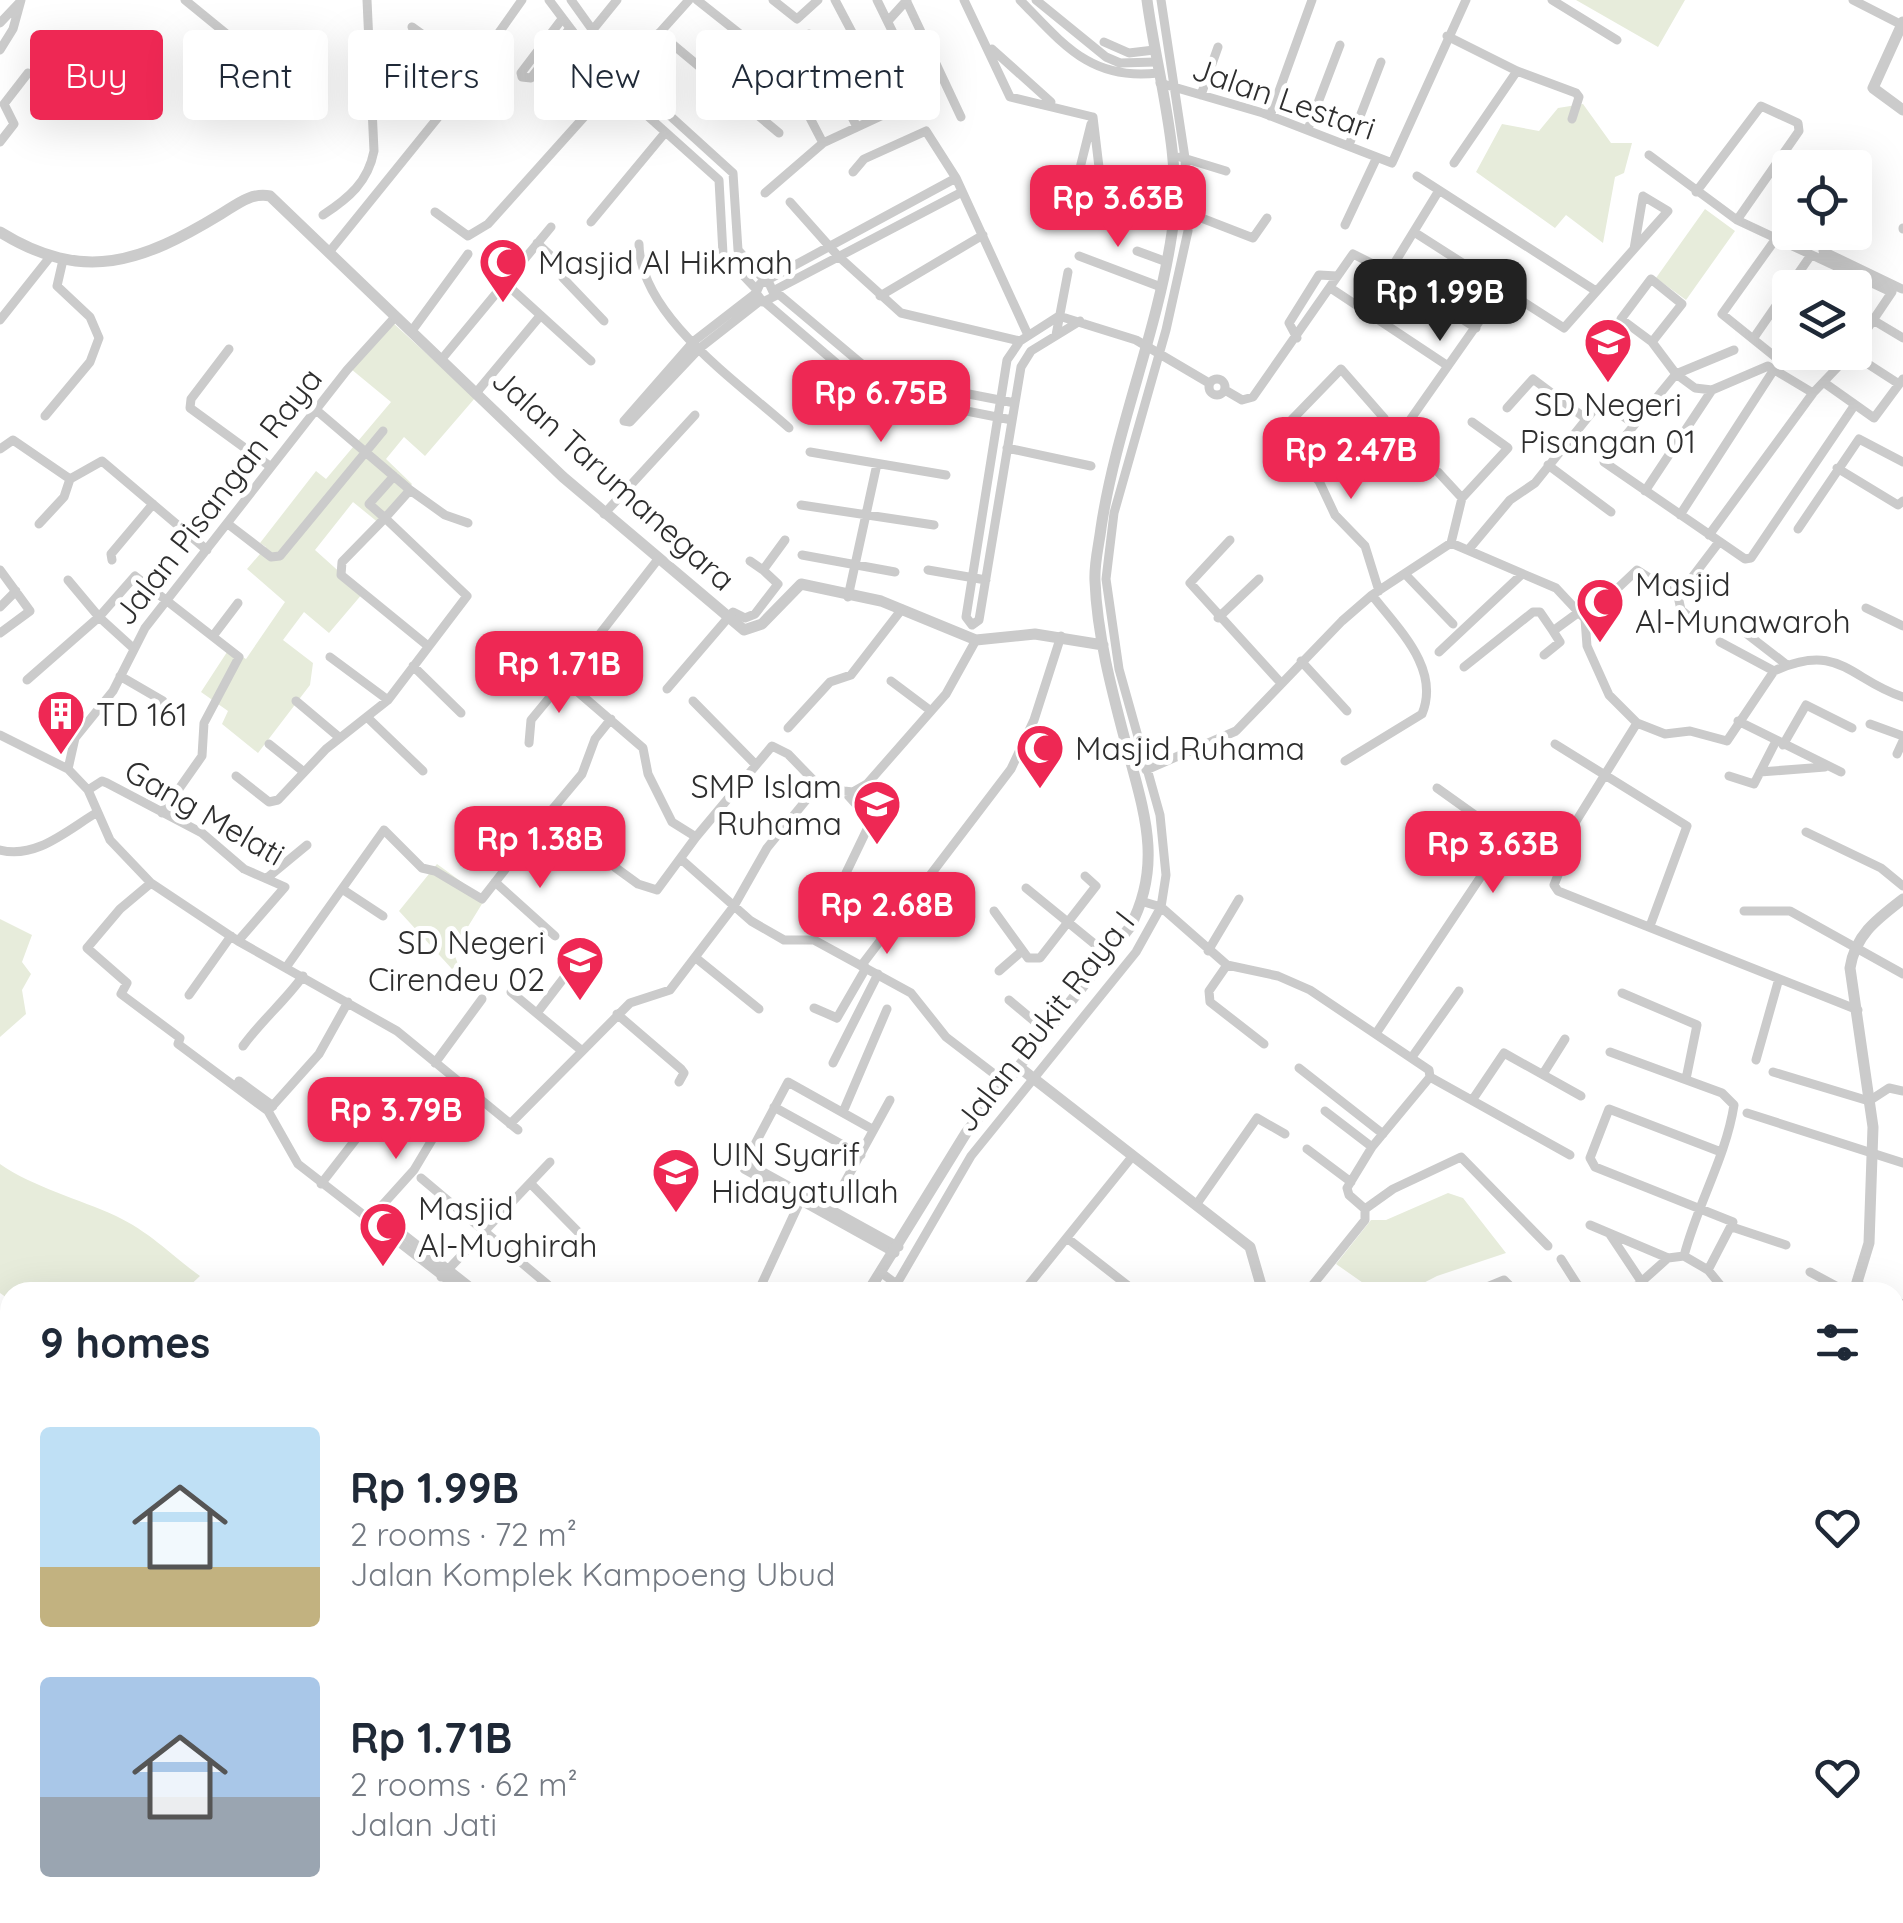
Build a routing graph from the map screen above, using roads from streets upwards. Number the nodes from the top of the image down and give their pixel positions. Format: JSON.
{"nodes":[{"id":1,"x":21,"y":0,"type":"edge"},
{"id":2,"x":185,"y":0,"type":"edge"},
{"id":3,"x":367,"y":0,"type":"edge"},
{"id":4,"x":522,"y":0,"type":"edge"},
{"id":5,"x":549,"y":0,"type":"edge"},
{"id":6,"x":571,"y":0,"type":"edge"},
{"id":7,"x":617,"y":0,"type":"edge"},
{"id":8,"x":689,"y":0,"type":"edge"},
{"id":9,"x":698,"y":0,"type":"edge"},
{"id":10,"x":773,"y":0,"type":"edge"},
{"id":11,"x":818,"y":0,"type":"edge"},
{"id":12,"x":835,"y":0,"type":"edge"},
{"id":13,"x":877,"y":0,"type":"edge"},
{"id":14,"x":906,"y":0,"type":"edge"},
{"id":15,"x":964,"y":0,"type":"edge"},
{"id":16,"x":1020,"y":0,"type":"edge"},
{"id":17,"x":1147,"y":0,"type":"edge"},
{"id":18,"x":1161,"y":0,"type":"edge"},
{"id":19,"x":1312,"y":0,"type":"edge"},
{"id":20,"x":1466,"y":0,"type":"edge"},
{"id":21,"x":1552,"y":0,"type":"edge"},
{"id":22,"x":1853,"y":0,"type":"edge"},
{"id":23,"x":1038,"y":8,"type":"edge"},
{"id":24,"x":888,"y":21,"type":"junction"},
{"id":25,"x":0,"y":23,"type":"edge"},
{"id":26,"x":1902,"y":23,"type":"edge"},
{"id":27,"x":566,"y":24,"type":"junction"},
{"id":28,"x":412,"y":27,"type":"dead end"},
{"id":29,"x":222,"y":30,"type":"edge"},
{"id":30,"x":416,"y":30,"type":"edge"},
{"id":31,"x":501,"y":30,"type":"edge"},
{"id":32,"x":571,"y":30,"type":"edge"},
{"id":33,"x":590,"y":30,"type":"edge"},
{"id":34,"x":593,"y":30,"type":"edge"},
{"id":35,"x":662,"y":30,"type":"edge"},
{"id":36,"x":735,"y":30,"type":"edge"},
{"id":37,"x":851,"y":30,"type":"edge"},
{"id":38,"x":892,"y":30,"type":"edge"},
{"id":39,"x":1447,"y":36,"type":"junction"},
{"id":40,"x":1617,"y":40,"type":"dead end"},
{"id":41,"x":1104,"y":42,"type":"dead end"},
{"id":42,"x":986,"y":44,"type":"junction"},
{"id":43,"x":1340,"y":44,"type":"dead end"},
{"id":44,"x":676,"y":47,"type":"edge"},
{"id":45,"x":1218,"y":47,"type":"dead end"},
{"id":46,"x":1091,"y":49,"type":"junction"},
{"id":47,"x":0,"y":50,"type":"edge"},
{"id":48,"x":1083,"y":60,"type":"junction"},
{"id":49,"x":1382,"y":62,"type":"dead end"},
{"id":50,"x":1518,"y":71,"type":"junction"},
{"id":51,"x":28,"y":72,"type":"dead end"},
{"id":52,"x":1163,"y":75,"type":"junction"},
{"id":53,"x":522,"y":78,"type":"dead end"},
{"id":54,"x":1201,"y":95,"type":"junction"},
{"id":55,"x":1053,"y":104,"type":"junction"},
{"id":56,"x":1903,"y":110,"type":"edge"},
{"id":57,"x":1270,"y":116,"type":"junction"},
{"id":58,"x":961,"y":117,"type":"dead end"},
{"id":59,"x":1093,"y":117,"type":"junction"},
{"id":60,"x":1572,"y":119,"type":"dead end"},
{"id":61,"x":434,"y":120,"type":"edge"},
{"id":62,"x":581,"y":120,"type":"edge"},
{"id":63,"x":649,"y":120,"type":"edge"},
{"id":64,"x":676,"y":120,"type":"edge"},
{"id":65,"x":812,"y":120,"type":"edge"},
{"id":66,"x":854,"y":120,"type":"edge"},
{"id":67,"x":872,"y":120,"type":"edge"},
{"id":68,"x":858,"y":127,"type":"junction"},
{"id":69,"x":1308,"y":130,"type":"junction"},
{"id":70,"x":779,"y":133,"type":"dead end"},
{"id":71,"x":664,"y":134,"type":"junction"},
{"id":72,"x":0,"y":142,"type":"edge"},
{"id":73,"x":823,"y":143,"type":"junction"},
{"id":74,"x":1349,"y":145,"type":"junction"},
{"id":75,"x":1786,"y":150,"type":"edge"},
{"id":76,"x":1649,"y":155,"type":"dead end"},
{"id":77,"x":1377,"y":156,"type":"junction"},
{"id":78,"x":1179,"y":158,"type":"junction"},
{"id":79,"x":1454,"y":162,"type":"dead end"},
{"id":80,"x":1226,"y":171,"type":"dead end"},
{"id":81,"x":854,"y":172,"type":"dead end"},
{"id":82,"x":1772,"y":172,"type":"edge"},
{"id":83,"x":1061,"y":176,"type":"dead end"},
{"id":84,"x":1418,"y":176,"type":"dead end"},
{"id":85,"x":956,"y":178,"type":"junction"},
{"id":86,"x":1077,"y":180,"type":"junction"},
{"id":87,"x":736,"y":183,"type":"junction"},
{"id":88,"x":1101,"y":184,"type":"junction"},
{"id":89,"x":722,"y":187,"type":"junction"},
{"id":90,"x":1121,"y":188,"type":"dead end"},
{"id":91,"x":962,"y":192,"type":"junction"},
{"id":92,"x":1438,"y":192,"type":"junction"},
{"id":93,"x":1696,"y":192,"type":"junction"},
{"id":94,"x":765,"y":193,"type":"dead end"},
{"id":95,"x":790,"y":202,"type":"dead end"},
{"id":96,"x":903,"y":208,"type":"junction"},
{"id":97,"x":436,"y":212,"type":"dead end"},
{"id":98,"x":1182,"y":212,"type":"junction"},
{"id":99,"x":323,"y":215,"type":"dead end"},
{"id":100,"x":1267,"y":218,"type":"dead end"},
{"id":101,"x":909,"y":220,"type":"junction"},
{"id":102,"x":1736,"y":220,"type":"junction"},
{"id":103,"x":591,"y":222,"type":"dead end"},
{"id":104,"x":1345,"y":225,"type":"dead end"},
{"id":105,"x":551,"y":227,"type":"dead end"},
{"id":106,"x":1414,"y":232,"type":"junction"},
{"id":107,"x":983,"y":235,"type":"junction"},
{"id":108,"x":1772,"y":236,"type":"edge"},
{"id":109,"x":2,"y":238,"type":"edge"},
{"id":110,"x":538,"y":243,"type":"junction"},
{"id":111,"x":1772,"y":243,"type":"edge"},
{"id":112,"x":639,"y":244,"type":"dead end"},
{"id":113,"x":1634,"y":249,"type":"junction"},
{"id":114,"x":1801,"y":250,"type":"edge"},
{"id":115,"x":1823,"y":251,"type":"dead end"},
{"id":116,"x":330,"y":252,"type":"junction"},
{"id":117,"x":834,"y":252,"type":"junction"},
{"id":118,"x":1137,"y":252,"type":"dead end"},
{"id":119,"x":468,"y":254,"type":"dead end"},
{"id":120,"x":1811,"y":255,"type":"junction"},
{"id":121,"x":1079,"y":256,"type":"dead end"},
{"id":122,"x":56,"y":259,"type":"junction"},
{"id":123,"x":1166,"y":262,"type":"junction"},
{"id":124,"x":1845,"y":270,"type":"edge"},
{"id":125,"x":1068,"y":272,"type":"dead end"},
{"id":126,"x":1390,"y":272,"type":"junction"},
{"id":127,"x":1337,"y":276,"type":"junction"},
{"id":128,"x":1872,"y":280,"type":"edge"},
{"id":129,"x":504,"y":282,"type":"junction"},
{"id":130,"x":1161,"y":285,"type":"junction"},
{"id":131,"x":772,"y":287,"type":"junction"},
{"id":132,"x":1176,"y":288,"type":"junction"},
{"id":133,"x":1332,"y":288,"type":"junction"},
{"id":134,"x":1502,"y":288,"type":"junction"},
{"id":135,"x":1899,"y":290,"type":"edge"},
{"id":136,"x":1596,"y":291,"type":"junction"},
{"id":137,"x":880,"y":296,"type":"junction"},
{"id":138,"x":760,"y":297,"type":"junction"},
{"id":139,"x":396,"y":316,"type":"junction"},
{"id":140,"x":540,"y":316,"type":"junction"},
{"id":141,"x":1059,"y":316,"type":"junction"},
{"id":142,"x":0,"y":320,"type":"edge"},
{"id":143,"x":1872,"y":320,"type":"joint"},
{"id":144,"x":604,"y":321,"type":"dead end"},
{"id":145,"x":1080,"y":321,"type":"junction"},
{"id":146,"x":1476,"y":328,"type":"junction"},
{"id":147,"x":411,"y":332,"type":"junction"},
{"id":148,"x":1056,"y":335,"type":"junction"},
{"id":149,"x":1024,"y":338,"type":"junction"},
{"id":150,"x":1297,"y":338,"type":"junction"},
{"id":151,"x":1903,"y":338,"type":"edge"},
{"id":152,"x":1753,"y":339,"type":"junction"},
{"id":153,"x":1652,"y":342,"type":"junction"},
{"id":154,"x":697,"y":344,"type":"junction"},
{"id":155,"x":1154,"y":349,"type":"junction"},
{"id":156,"x":229,"y":350,"type":"dead end"},
{"id":157,"x":1734,"y":350,"type":"dead end"},
{"id":158,"x":1772,"y":354,"type":"edge"},
{"id":159,"x":441,"y":360,"type":"junction"},
{"id":160,"x":590,"y":361,"type":"dead end"},
{"id":161,"x":1872,"y":363,"type":"edge"},
{"id":162,"x":1448,"y":366,"type":"junction"},
{"id":163,"x":1772,"y":367,"type":"edge"},
{"id":164,"x":1774,"y":370,"type":"edge"},
{"id":165,"x":1778,"y":370,"type":"edge"},
{"id":166,"x":1837,"y":370,"type":"edge"},
{"id":167,"x":1676,"y":374,"type":"junction"},
{"id":168,"x":1901,"y":382,"type":"edge"},
{"id":169,"x":1826,"y":384,"type":"junction"},
{"id":170,"x":1712,"y":390,"type":"junction"},
{"id":171,"x":476,"y":392,"type":"junction"},
{"id":172,"x":1814,"y":393,"type":"junction"},
{"id":173,"x":999,"y":400,"type":"junction"},
{"id":174,"x":1015,"y":403,"type":"junction"},
{"id":175,"x":1854,"y":406,"type":"junction"},
{"id":176,"x":1507,"y":408,"type":"dead end"},
{"id":177,"x":316,"y":409,"type":"junction"},
{"id":178,"x":695,"y":415,"type":"dead end"},
{"id":179,"x":44,"y":416,"type":"dead end"},
{"id":180,"x":996,"y":417,"type":"junction"},
{"id":181,"x":1586,"y":418,"type":"junction"},
{"id":182,"x":1012,"y":420,"type":"junction"},
{"id":183,"x":1410,"y":420,"type":"dead end"},
{"id":184,"x":1472,"y":422,"type":"dead end"},
{"id":185,"x":1633,"y":423,"type":"junction"},
{"id":186,"x":789,"y":428,"type":"dead end"},
{"id":187,"x":383,"y":431,"type":"dead end"},
{"id":188,"x":1127,"y":438,"type":"junction"},
{"id":189,"x":1007,"y":448,"type":"junction"},
{"id":190,"x":0,"y":449,"type":"edge"},
{"id":191,"x":810,"y":452,"type":"dead end"},
{"id":192,"x":366,"y":453,"type":"junction"},
{"id":193,"x":1903,"y":462,"type":"edge"},
{"id":194,"x":877,"y":464,"type":"junction"},
{"id":195,"x":1548,"y":465,"type":"junction"},
{"id":196,"x":1091,"y":466,"type":"dead end"},
{"id":197,"x":271,"y":467,"type":"junction"},
{"id":198,"x":1838,"y":468,"type":"junction"},
{"id":199,"x":1438,"y":472,"type":"dead end"},
{"id":200,"x":392,"y":475,"type":"junction"},
{"id":201,"x":946,"y":475,"type":"dead end"},
{"id":202,"x":70,"y":480,"type":"junction"},
{"id":203,"x":1319,"y":481,"type":"junction"},
{"id":204,"x":410,"y":490,"type":"junction"},
{"id":205,"x":1644,"y":491,"type":"junction"},
{"id":206,"x":1462,"y":498,"type":"junction"},
{"id":207,"x":1903,"y":501,"type":"edge"},
{"id":208,"x":153,"y":504,"type":"junction"},
{"id":209,"x":802,"y":505,"type":"dead end"},
{"id":210,"x":1611,"y":512,"type":"dead end"},
{"id":211,"x":604,"y":514,"type":"junction"},
{"id":212,"x":867,"y":514,"type":"junction"},
{"id":213,"x":1680,"y":515,"type":"junction"},
{"id":214,"x":385,"y":518,"type":"junction"},
{"id":215,"x":39,"y":524,"type":"dead end"},
{"id":216,"x":228,"y":524,"type":"junction"},
{"id":217,"x":468,"y":524,"type":"dead end"},
{"id":218,"x":934,"y":525,"type":"dead end"},
{"id":219,"x":1798,"y":528,"type":"dead end"},
{"id":220,"x":1714,"y":538,"type":"junction"},
{"id":221,"x":785,"y":540,"type":"dead end"},
{"id":222,"x":1230,"y":540,"type":"dead end"},
{"id":223,"x":1450,"y":543,"type":"junction"},
{"id":224,"x":1469,"y":549,"type":"junction"},
{"id":225,"x":207,"y":550,"type":"junction"},
{"id":226,"x":802,"y":555,"type":"dead end"},
{"id":227,"x":659,"y":558,"type":"junction"},
{"id":228,"x":112,"y":560,"type":"dead end"},
{"id":229,"x":750,"y":560,"type":"dead end"},
{"id":230,"x":857,"y":566,"type":"junction"},
{"id":231,"x":0,"y":570,"type":"edge"},
{"id":232,"x":763,"y":570,"type":"junction"},
{"id":233,"x":928,"y":570,"type":"dead end"},
{"id":234,"x":895,"y":572,"type":"dead end"},
{"id":235,"x":1406,"y":576,"type":"junction"},
{"id":236,"x":1520,"y":576,"type":"junction"},
{"id":237,"x":971,"y":578,"type":"junction"},
{"id":238,"x":1260,"y":579,"type":"dead end"},
{"id":239,"x":68,"y":580,"type":"dead end"},
{"id":240,"x":986,"y":580,"type":"junction"},
{"id":241,"x":16,"y":590,"type":"junction"},
{"id":242,"x":1375,"y":593,"type":"junction"},
{"id":243,"x":1678,"y":596,"type":"junction"},
{"id":244,"x":848,"y":597,"type":"junction"},
{"id":245,"x":166,"y":603,"type":"junction"},
{"id":246,"x":238,"y":603,"type":"dead end"},
{"id":247,"x":0,"y":607,"type":"edge"},
{"id":248,"x":1866,"y":608,"type":"dead end"},
{"id":249,"x":902,"y":609,"type":"junction"},
{"id":250,"x":1582,"y":615,"type":"junction"},
{"id":251,"x":98,"y":617,"type":"junction"},
{"id":252,"x":1725,"y":617,"type":"dead end"},
{"id":253,"x":728,"y":618,"type":"junction"},
{"id":254,"x":1218,"y":618,"type":"junction"},
{"id":255,"x":1454,"y":624,"type":"dead end"},
{"id":256,"x":1702,"y":626,"type":"dead end"},
{"id":257,"x":1903,"y":626,"type":"edge"},
{"id":258,"x":1553,"y":631,"type":"junction"},
{"id":259,"x":0,"y":633,"type":"edge"},
{"id":260,"x":213,"y":636,"type":"junction"},
{"id":261,"x":1061,"y":636,"type":"junction"},
{"id":262,"x":976,"y":640,"type":"junction"},
{"id":263,"x":1720,"y":642,"type":"dead end"},
{"id":264,"x":1103,"y":645,"type":"junction"},
{"id":265,"x":428,"y":646,"type":"junction"},
{"id":266,"x":132,"y":647,"type":"junction"},
{"id":267,"x":524,"y":647,"type":"dead end"},
{"id":268,"x":1440,"y":652,"type":"dead end"},
{"id":269,"x":1544,"y":656,"type":"dead end"},
{"id":270,"x":330,"y":658,"type":"dead end"},
{"id":271,"x":1300,"y":661,"type":"junction"},
{"id":272,"x":1787,"y":665,"type":"junction"},
{"id":273,"x":413,"y":666,"type":"junction"},
{"id":274,"x":1464,"y":666,"type":"dead end"},
{"id":275,"x":1774,"y":671,"type":"junction"},
{"id":276,"x":120,"y":676,"type":"junction"},
{"id":277,"x":27,"y":680,"type":"dead end"},
{"id":278,"x":564,"y":680,"type":"junction"},
{"id":279,"x":890,"y":680,"type":"dead end"},
{"id":280,"x":1280,"y":682,"type":"junction"},
{"id":281,"x":667,"y":689,"type":"dead end"},
{"id":282,"x":1903,"y":697,"type":"edge"},
{"id":283,"x":388,"y":700,"type":"junction"},
{"id":284,"x":162,"y":701,"type":"dead end"},
{"id":285,"x":296,"y":701,"type":"dead end"},
{"id":286,"x":694,"y":702,"type":"dead end"},
{"id":287,"x":931,"y":711,"type":"junction"},
{"id":288,"x":1347,"y":711,"type":"dead end"},
{"id":289,"x":461,"y":713,"type":"dead end"},
{"id":290,"x":369,"y":719,"type":"junction"},
{"id":291,"x":611,"y":719,"type":"junction"},
{"id":292,"x":1738,"y":721,"type":"junction"},
{"id":293,"x":1637,"y":723,"type":"junction"},
{"id":294,"x":1870,"y":724,"type":"dead end"},
{"id":295,"x":788,"y":728,"type":"dead end"},
{"id":296,"x":1852,"y":728,"type":"dead end"},
{"id":297,"x":0,"y":735,"type":"edge"},
{"id":298,"x":340,"y":738,"type":"junction"},
{"id":299,"x":1903,"y":738,"type":"edge"},
{"id":300,"x":528,"y":743,"type":"dead end"},
{"id":301,"x":1780,"y":743,"type":"junction"},
{"id":302,"x":269,"y":744,"type":"dead end"},
{"id":303,"x":1555,"y":744,"type":"dead end"},
{"id":304,"x":1897,"y":754,"type":"dead end"},
{"id":305,"x":1345,"y":761,"type":"dead end"},
{"id":306,"x":756,"y":766,"type":"junction"},
{"id":307,"x":1826,"y":767,"type":"junction"},
{"id":308,"x":68,"y":769,"type":"junction"},
{"id":309,"x":423,"y":771,"type":"dead end"},
{"id":310,"x":1143,"y":771,"type":"junction"},
{"id":311,"x":304,"y":772,"type":"junction"},
{"id":312,"x":1760,"y":772,"type":"junction"},
{"id":313,"x":1841,"y":772,"type":"dead end"},
{"id":314,"x":1605,"y":774,"type":"junction"},
{"id":315,"x":236,"y":776,"type":"dead end"},
{"id":316,"x":1728,"y":776,"type":"dead end"},
{"id":317,"x":821,"y":788,"type":"junction"},
{"id":318,"x":1437,"y":788,"type":"dead end"},
{"id":319,"x":88,"y":790,"type":"junction"},
{"id":320,"x":844,"y":791,"type":"junction"},
{"id":321,"x":96,"y":813,"type":"junction"},
{"id":322,"x":162,"y":813,"type":"junction"},
{"id":323,"x":546,"y":817,"type":"junction"},
{"id":324,"x":1806,"y":832,"type":"dead end"},
{"id":325,"x":696,"y":837,"type":"junction"},
{"id":326,"x":1565,"y":839,"type":"dead end"},
{"id":327,"x":307,"y":846,"type":"dead end"},
{"id":328,"x":0,"y":850,"type":"edge"},
{"id":329,"x":682,"y":860,"type":"junction"},
{"id":330,"x":1560,"y":870,"type":"dead end"},
{"id":331,"x":1150,"y":872,"type":"junction"},
{"id":332,"x":1166,"y":875,"type":"junction"},
{"id":333,"x":1085,"y":876,"type":"dead end"},
{"id":334,"x":267,"y":878,"type":"junction"},
{"id":335,"x":151,"y":882,"type":"junction"},
{"id":336,"x":495,"y":882,"type":"junction"},
{"id":337,"x":1903,"y":886,"type":"edge"},
{"id":338,"x":1026,"y":888,"type":"dead end"},
{"id":339,"x":342,"y":889,"type":"junction"},
{"id":340,"x":1239,"y":899,"type":"dead end"},
{"id":341,"x":1903,"y":899,"type":"edge"},
{"id":342,"x":1153,"y":904,"type":"junction"},
{"id":343,"x":734,"y":906,"type":"junction"},
{"id":344,"x":896,"y":910,"type":"dead end"},
{"id":345,"x":994,"y":910,"type":"dead end"},
{"id":346,"x":1744,"y":911,"type":"dead end"},
{"id":347,"x":383,"y":916,"type":"dead end"},
{"id":348,"x":1069,"y":923,"type":"junction"},
{"id":349,"x":1650,"y":926,"type":"junction"},
{"id":350,"x":556,"y":936,"type":"dead end"},
{"id":351,"x":234,"y":939,"type":"junction"},
{"id":352,"x":1853,"y":949,"type":"junction"},
{"id":353,"x":586,"y":950,"type":"dead end"},
{"id":354,"x":1022,"y":951,"type":"junction"},
{"id":355,"x":1208,"y":952,"type":"junction"},
{"id":356,"x":1108,"y":955,"type":"junction"},
{"id":357,"x":696,"y":958,"type":"junction"},
{"id":358,"x":1227,"y":965,"type":"junction"},
{"id":359,"x":286,"y":966,"type":"junction"},
{"id":360,"x":864,"y":967,"type":"junction"},
{"id":361,"x":999,"y":970,"type":"dead end"},
{"id":362,"x":878,"y":974,"type":"junction"},
{"id":363,"x":1903,"y":974,"type":"edge"},
{"id":364,"x":303,"y":976,"type":"junction"},
{"id":365,"x":1778,"y":982,"type":"junction"},
{"id":366,"x":1459,"y":991,"type":"dead end"},
{"id":367,"x":511,"y":992,"type":"dead end"},
{"id":368,"x":1622,"y":993,"type":"dead end"},
{"id":369,"x":189,"y":996,"type":"dead end"},
{"id":370,"x":482,"y":999,"type":"dead end"},
{"id":371,"x":1009,"y":1000,"type":"dead end"},
{"id":372,"x":348,"y":1002,"type":"junction"},
{"id":373,"x":814,"y":1008,"type":"dead end"},
{"id":374,"x":887,"y":1009,"type":"dead end"},
{"id":375,"x":759,"y":1010,"type":"dead end"},
{"id":376,"x":1858,"y":1010,"type":"junction"},
{"id":377,"x":537,"y":1013,"type":"junction"},
{"id":378,"x":617,"y":1014,"type":"junction"},
{"id":379,"x":1046,"y":1031,"type":"junction"},
{"id":380,"x":1378,"y":1032,"type":"junction"},
{"id":381,"x":1565,"y":1039,"type":"dead end"},
{"id":382,"x":1264,"y":1044,"type":"dead end"},
{"id":383,"x":243,"y":1046,"type":"dead end"},
{"id":384,"x":581,"y":1050,"type":"junction"},
{"id":385,"x":1610,"y":1052,"type":"dead end"},
{"id":386,"x":1412,"y":1057,"type":"junction"},
{"id":387,"x":1756,"y":1060,"type":"dead end"},
{"id":388,"x":435,"y":1062,"type":"junction"},
{"id":389,"x":834,"y":1063,"type":"dead end"},
{"id":390,"x":1300,"y":1068,"type":"dead end"},
{"id":391,"x":1026,"y":1072,"type":"junction"},
{"id":392,"x":1774,"y":1072,"type":"dead end"},
{"id":393,"x":1543,"y":1074,"type":"junction"},
{"id":394,"x":1430,"y":1077,"type":"junction"},
{"id":395,"x":1686,"y":1079,"type":"junction"},
{"id":396,"x":239,"y":1080,"type":"dead end"},
{"id":397,"x":680,"y":1082,"type":"dead end"},
{"id":398,"x":1006,"y":1083,"type":"junction"},
{"id":399,"x":463,"y":1088,"type":"junction"},
{"id":400,"x":1903,"y":1091,"type":"edge"},
{"id":401,"x":1580,"y":1096,"type":"dead end"},
{"id":402,"x":1473,"y":1099,"type":"junction"},
{"id":403,"x":890,"y":1100,"type":"dead end"},
{"id":404,"x":1869,"y":1101,"type":"junction"},
{"id":405,"x":774,"y":1106,"type":"junction"},
{"id":406,"x":270,"y":1109,"type":"junction"},
{"id":407,"x":1326,"y":1111,"type":"dead end"},
{"id":408,"x":842,"y":1112,"type":"junction"},
{"id":409,"x":1747,"y":1113,"type":"dead end"},
{"id":410,"x":872,"y":1129,"type":"junction"},
{"id":411,"x":1285,"y":1134,"type":"dead end"},
{"id":412,"x":1383,"y":1134,"type":"junction"},
{"id":413,"x":356,"y":1140,"type":"dead end"},
{"id":414,"x":1372,"y":1148,"type":"junction"},
{"id":415,"x":1307,"y":1149,"type":"dead end"},
{"id":416,"x":1721,"y":1152,"type":"junction"},
{"id":417,"x":860,"y":1155,"type":"junction"},
{"id":418,"x":1570,"y":1155,"type":"dead end"},
{"id":419,"x":1872,"y":1156,"type":"junction"},
{"id":420,"x":1131,"y":1158,"type":"junction"},
{"id":421,"x":550,"y":1162,"type":"dead end"},
{"id":422,"x":1903,"y":1163,"type":"edge"},
{"id":423,"x":422,"y":1178,"type":"dead end"},
{"id":424,"x":1351,"y":1182,"type":"junction"},
{"id":425,"x":321,"y":1184,"type":"junction"},
{"id":426,"x":530,"y":1184,"type":"junction"},
{"id":427,"x":932,"y":1194,"type":"junction"},
{"id":428,"x":802,"y":1197,"type":"junction"},
{"id":429,"x":946,"y":1203,"type":"junction"},
{"id":430,"x":1196,"y":1204,"type":"junction"},
{"id":431,"x":1696,"y":1208,"type":"junction"},
{"id":432,"x":1366,"y":1209,"type":"junction"},
{"id":433,"x":828,"y":1212,"type":"junction"},
{"id":434,"x":368,"y":1221,"type":"junction"},
{"id":435,"x":389,"y":1223,"type":"dead end"},
{"id":436,"x":1590,"y":1224,"type":"dead end"},
{"id":437,"x":1732,"y":1227,"type":"junction"},
{"id":438,"x":485,"y":1228,"type":"junction"},
{"id":439,"x":1607,"y":1231,"type":"junction"},
{"id":440,"x":1068,"y":1238,"type":"junction"},
{"id":441,"x":590,"y":1244,"type":"dead end"},
{"id":442,"x":1786,"y":1245,"type":"dead end"},
{"id":443,"x":1548,"y":1246,"type":"dead end"},
{"id":444,"x":897,"y":1250,"type":"junction"},
{"id":445,"x":1684,"y":1256,"type":"junction"},
{"id":446,"x":1668,"y":1258,"type":"junction"},
{"id":447,"x":1561,"y":1259,"type":"dead end"},
{"id":448,"x":436,"y":1266,"type":"junction"},
{"id":449,"x":1708,"y":1270,"type":"junction"},
{"id":450,"x":1810,"y":1272,"type":"dead end"},
{"id":451,"x":445,"y":1273,"type":"junction"},
{"id":452,"x":883,"y":1274,"type":"junction"},
{"id":453,"x":1641,"y":1281,"type":"joint"},
{"id":454,"x":447,"y":1282,"type":"edge"},
{"id":455,"x":460,"y":1282,"type":"edge"},
{"id":456,"x":545,"y":1282,"type":"edge"},
{"id":457,"x":763,"y":1282,"type":"edge"},
{"id":458,"x":876,"y":1282,"type":"edge"},
{"id":459,"x":891,"y":1282,"type":"edge"},
{"id":460,"x":903,"y":1282,"type":"edge"},
{"id":461,"x":1031,"y":1282,"type":"edge"},
{"id":462,"x":1123,"y":1282,"type":"edge"},
{"id":463,"x":1261,"y":1282,"type":"edge"},
{"id":464,"x":1315,"y":1282,"type":"edge"},
{"id":465,"x":1576,"y":1282,"type":"edge"},
{"id":466,"x":1718,"y":1282,"type":"edge"},
{"id":467,"x":1828,"y":1282,"type":"edge"},
{"id":468,"x":1858,"y":1282,"type":"edge"}],
"edges":[{"from":1,"to":25,"type":"street"},
{"from":1,"to":47,"type":"street"},
{"from":2,"to":29,"type":"street"},
{"from":3,"to":99,"type":"street"},
{"from":4,"to":31,"type":"street"},
{"from":5,"to":27,"type":"street"},
{"from":6,"to":33,"type":"street"},
{"from":7,"to":34,"type":"street"},
{"from":8,"to":35,"type":"street"},
{"from":9,"to":36,"type":"street"},
{"from":10,"to":11,"type":"street"},
{"from":12,"to":37,"type":"street"},
{"from":13,"to":24,"type":"street"},
{"from":14,"to":24,"type":"street"},
{"from":14,"to":58,"type":"street"},
{"from":15,"to":42,"type":"street"},
{"from":16,"to":23,"type":"street"},
{"from":17,"to":52,"type":"street"},
{"from":18,"to":52,"type":"street"},
{"from":19,"to":57,"type":"street"},
{"from":20,"to":39,"type":"street"},
{"from":21,"to":40,"type":"street"},
{"from":22,"to":26,"type":"street"},
{"from":23,"to":46,"type":"street"},
{"from":23,"to":48,"type":"street"},
{"from":24,"to":38,"type":"street"},
{"from":26,"to":56,"type":"street"},
{"from":27,"to":32,"type":"street"},
{"from":27,"to":53,"type":"street"},
{"from":28,"to":30,"type":"street"},
{"from":39,"to":50,"type":"street"},
{"from":39,"to":77,"type":"street","name":"Jalan Lestari"},
{"from":41,"to":52,"type":"street"},
{"from":42,"to":55,"type":"street"},
{"from":42,"to":55,"type":"street"},
{"from":43,"to":69,"type":"street"},
{"from":44,"to":70,"type":"street"},
{"from":45,"to":54,"type":"street"},
{"from":46,"to":48,"type":"street"},
{"from":46,"to":52,"type":"street"},
{"from":48,"to":52,"type":"street"},
{"from":49,"to":74,"type":"street"},
{"from":50,"to":60,"type":"street"},
{"from":50,"to":79,"type":"street"},
{"from":51,"to":72,"type":"street"},
{"from":52,"to":54,"type":"street","name":"Jalan Lestari"},
{"from":52,"to":78,"type":"street"},
{"from":54,"to":57,"type":"street","name":"Jalan Lestari"},
{"from":55,"to":59,"type":"street"},
{"from":57,"to":69,"type":"street","name":"Jalan Lestari"},
{"from":59,"to":86,"type":"street"},
{"from":59,"to":88,"type":"street"},
{"from":61,"to":116,"type":"street"},
{"from":62,"to":97,"type":"street"},
{"from":63,"to":71,"type":"street"},
{"from":64,"to":87,"type":"street"},
{"from":65,"to":73,"type":"street"},
{"from":66,"to":68,"type":"street"},
{"from":67,"to":68,"type":"street"},
{"from":68,"to":73,"type":"street"},
{"from":69,"to":74,"type":"street","name":"Jalan Lestari"},
{"from":71,"to":89,"type":"street"},
{"from":71,"to":103,"type":"street"},
{"from":73,"to":94,"type":"street"},
{"from":74,"to":77,"type":"street","name":"Jalan Lestari"},
{"from":75,"to":93,"type":"street"},
{"from":76,"to":93,"type":"street"},
{"from":77,"to":104,"type":"street"},
{"from":78,"to":80,"type":"street"},
{"from":78,"to":98,"type":"street"},
{"from":81,"to":85,"type":"street"},
{"from":82,"to":102,"type":"street"},
{"from":83,"to":86,"type":"street"},
{"from":84,"to":92,"type":"street"},
{"from":85,"to":91,"type":"street"},
{"from":85,"to":96,"type":"street"},
{"from":86,"to":88,"type":"street"},
{"from":87,"to":89,"type":"street"},
{"from":87,"to":131,"type":"street"},
{"from":88,"to":90,"type":"street"},
{"from":89,"to":138,"type":"street"},
{"from":91,"to":101,"type":"street"},
{"from":91,"to":107,"type":"street"},
{"from":92,"to":106,"type":"street"},
{"from":92,"to":136,"type":"street"},
{"from":93,"to":102,"type":"street"},
{"from":95,"to":117,"type":"street"},
{"from":96,"to":101,"type":"street"},
{"from":96,"to":117,"type":"street"},
{"from":98,"to":100,"type":"street"},
{"from":98,"to":123,"type":"street"},
{"from":98,"to":132,"type":"street"},
{"from":101,"to":117,"type":"street"},
{"from":102,"to":108,"type":"street"},
{"from":105,"to":110,"type":"street"},
{"from":106,"to":126,"type":"street"},
{"from":106,"to":134,"type":"street"},
{"from":107,"to":137,"type":"street"},
{"from":107,"to":149,"type":"street"},
{"from":109,"to":122,"type":"street","name":"Jalan Tarumanegara"},
{"from":110,"to":129,"type":"street"},
{"from":110,"to":144,"type":"street"},
{"from":111,"to":152,"type":"street"},
{"from":112,"to":154,"type":"street"},
{"from":113,"to":113,"type":"street"},
{"from":113,"to":136,"type":"street"},
{"from":114,"to":120,"type":"street"},
{"from":115,"to":135,"type":"street"},
{"from":116,"to":122,"type":"street","name":"Jalan Tarumanegara"},
{"from":116,"to":139,"type":"street","name":"Jalan Tarumanegara"},
{"from":117,"to":131,"type":"street"},
{"from":117,"to":137,"type":"street"},
{"from":118,"to":123,"type":"street"},
{"from":119,"to":147,"type":"street"},
{"from":120,"to":124,"type":"street"},
{"from":120,"to":152,"type":"street"},
{"from":121,"to":130,"type":"street"},
{"from":122,"to":142,"type":"street"},
{"from":122,"to":179,"type":"street"},
{"from":123,"to":130,"type":"street"},
{"from":125,"to":141,"type":"street"},
{"from":126,"to":127,"type":"street"},
{"from":126,"to":146,"type":"street"},
{"from":127,"to":133,"type":"street"},
{"from":127,"to":150,"type":"street"},
{"from":128,"to":135,"type":"street"},
{"from":129,"to":140,"type":"street"},
{"from":129,"to":159,"type":"street"},
{"from":130,"to":132,"type":"street"},
{"from":130,"to":155,"type":"street"},
{"from":131,"to":138,"type":"street"},
{"from":131,"to":138,"type":"street"},
{"from":131,"to":173,"type":"street"},
{"from":132,"to":155,"type":"street"},
{"from":133,"to":150,"type":"street"},
{"from":133,"to":162,"type":"street"},
{"from":134,"to":136,"type":"street"},
{"from":134,"to":146,"type":"street"},
{"from":135,"to":143,"type":"street"},
{"from":137,"to":149,"type":"street"},
{"from":138,"to":154,"type":"street"},
{"from":138,"to":180,"type":"street"},
{"from":139,"to":147,"type":"street","name":"Jalan Tarumanegara"},
{"from":139,"to":177,"type":"street","name":"Jalan Pisangan Raya"},
{"from":140,"to":160,"type":"street"},
{"from":140,"to":171,"type":"street"},
{"from":141,"to":145,"type":"street"},
{"from":141,"to":148,"type":"street"},
{"from":141,"to":149,"type":"street"},
{"from":143,"to":151,"type":"street"},
{"from":145,"to":148,"type":"street"},
{"from":145,"to":155,"type":"street"},
{"from":146,"to":162,"type":"street"},
{"from":147,"to":159,"type":"street","name":"Jalan Tarumanegara"},
{"from":148,"to":174,"type":"street"},
{"from":149,"to":173,"type":"street"},
{"from":150,"to":155,"type":"street"},
{"from":152,"to":158,"type":"street"},
{"from":153,"to":153,"type":"street"},
{"from":153,"to":167,"type":"street"},
{"from":154,"to":154,"type":"street"},
{"from":154,"to":186,"type":"street"},
{"from":155,"to":188,"type":"street"},
{"from":156,"to":197,"type":"street"},
{"from":157,"to":167,"type":"street"},
{"from":159,"to":171,"type":"street","name":"Jalan Tarumanegara"},
{"from":161,"to":168,"type":"street"},
{"from":162,"to":183,"type":"street"},
{"from":163,"to":170,"type":"street"},
{"from":164,"to":213,"type":"street"},
{"from":165,"to":172,"type":"street"},
{"from":166,"to":169,"type":"street"},
{"from":167,"to":170,"type":"street"},
{"from":167,"to":185,"type":"street"},
{"from":168,"to":175,"type":"street"},
{"from":169,"to":172,"type":"street"},
{"from":169,"to":175,"type":"street"},
{"from":170,"to":205,"type":"street"},
{"from":171,"to":211,"type":"street","name":"Jalan Tarumanegara"},
{"from":172,"to":220,"type":"street"},
{"from":173,"to":174,"type":"street"},
{"from":173,"to":180,"type":"street"},
{"from":174,"to":182,"type":"street"},
{"from":175,"to":220,"type":"street"},
{"from":176,"to":181,"type":"street"},
{"from":177,"to":192,"type":"street"},
{"from":177,"to":197,"type":"street","name":"Jalan Pisangan Raya"},
{"from":178,"to":211,"type":"street"},
{"from":180,"to":182,"type":"street"},
{"from":180,"to":237,"type":"street"},
{"from":181,"to":185,"type":"street"},
{"from":181,"to":195,"type":"street"},
{"from":182,"to":189,"type":"street"},
{"from":184,"to":206,"type":"street"},
{"from":185,"to":205,"type":"street"},
{"from":187,"to":192,"type":"street"},
{"from":188,"to":264,"type":"street"},
{"from":188,"to":310,"type":"street","name":"Jalan Bukit Raya I"},
{"from":189,"to":196,"type":"street"},
{"from":189,"to":240,"type":"street"},
{"from":190,"to":202,"type":"street"},
{"from":191,"to":194,"type":"street"},
{"from":192,"to":200,"type":"street"},
{"from":192,"to":216,"type":"street"},
{"from":193,"to":198,"type":"street"},
{"from":194,"to":201,"type":"street"},
{"from":194,"to":212,"type":"street"},
{"from":195,"to":210,"type":"street"},
{"from":195,"to":224,"type":"street"},
{"from":197,"to":216,"type":"street","name":"Jalan Pisangan Raya"},
{"from":198,"to":207,"type":"street"},
{"from":198,"to":219,"type":"street"},
{"from":199,"to":206,"type":"street"},
{"from":200,"to":204,"type":"street"},
{"from":200,"to":214,"type":"street"},
{"from":202,"to":208,"type":"street"},
{"from":202,"to":215,"type":"street"},
{"from":203,"to":203,"type":"street"},
{"from":203,"to":242,"type":"street"},
{"from":204,"to":214,"type":"street"},
{"from":204,"to":217,"type":"street"},
{"from":205,"to":213,"type":"street"},
{"from":206,"to":223,"type":"street"},
{"from":208,"to":225,"type":"street"},
{"from":208,"to":228,"type":"street"},
{"from":209,"to":212,"type":"street"},
{"from":211,"to":227,"type":"street","name":"Jalan Tarumanegara"},
{"from":212,"to":218,"type":"street"},
{"from":212,"to":230,"type":"street"},
{"from":213,"to":220,"type":"street"},
{"from":214,"to":265,"type":"street"},
{"from":214,"to":265,"type":"street"},
{"from":216,"to":225,"type":"street","name":"Jalan Pisangan Raya"},
{"from":220,"to":243,"type":"street"},
{"from":221,"to":232,"type":"street"},
{"from":222,"to":254,"type":"street"},
{"from":223,"to":224,"type":"street"},
{"from":223,"to":235,"type":"street"},
{"from":224,"to":236,"type":"street"},
{"from":225,"to":245,"type":"street","name":"Jalan Pisangan Raya"},
{"from":226,"to":230,"type":"street"},
{"from":227,"to":253,"type":"street","name":"Jalan Tarumanegara"},
{"from":227,"to":278,"type":"street"},
{"from":229,"to":232,"type":"street"},
{"from":230,"to":234,"type":"street"},
{"from":230,"to":244,"type":"street"},
{"from":231,"to":241,"type":"street"},
{"from":232,"to":253,"type":"street"},
{"from":233,"to":237,"type":"street"},
{"from":235,"to":242,"type":"street"},
{"from":235,"to":255,"type":"street"},
{"from":236,"to":250,"type":"street"},
{"from":236,"to":268,"type":"street"},
{"from":237,"to":240,"type":"street"},
{"from":237,"to":240,"type":"street"},
{"from":238,"to":254,"type":"street"},
{"from":239,"to":251,"type":"street"},
{"from":241,"to":247,"type":"street"},
{"from":241,"to":259,"type":"street"},
{"from":242,"to":271,"type":"street"},
{"from":242,"to":305,"type":"street"},
{"from":243,"to":250,"type":"street"},
{"from":243,"to":256,"type":"street"},
{"from":244,"to":249,"type":"street","name":"Jalan Tarumanegara"},
{"from":244,"to":253,"type":"street","name":"Jalan Tarumanegara"},
{"from":245,"to":251,"type":"street"},
{"from":245,"to":260,"type":"street"},
{"from":245,"to":266,"type":"street","name":"Jalan Pisangan Raya"},
{"from":246,"to":260,"type":"street"},
{"from":248,"to":257,"type":"street"},
{"from":249,"to":262,"type":"street","name":"Jalan Tarumanegara"},
{"from":249,"to":295,"type":"street"},
{"from":250,"to":258,"type":"street"},
{"from":250,"to":293,"type":"street"},
{"from":251,"to":266,"type":"street"},
{"from":251,"to":277,"type":"street"},
{"from":252,"to":272,"type":"street"},
{"from":253,"to":281,"type":"street"},
{"from":254,"to":280,"type":"street"},
{"from":258,"to":269,"type":"street"},
{"from":258,"to":274,"type":"street"},
{"from":260,"to":322,"type":"street"},
{"from":261,"to":262,"type":"street","name":"Jalan Tarumanegara"},
{"from":261,"to":264,"type":"street","name":"Jalan Tarumanegara"},
{"from":261,"to":360,"type":"street"},
{"from":262,"to":287,"type":"street"},
{"from":263,"to":275,"type":"street"},
{"from":264,"to":310,"type":"street"},
{"from":265,"to":273,"type":"street"},
{"from":266,"to":276,"type":"street","name":"Jalan Pisangan Raya"},
{"from":267,"to":278,"type":"street"},
{"from":270,"to":283,"type":"street"},
{"from":271,"to":280,"type":"street"},
{"from":271,"to":288,"type":"street"},
{"from":272,"to":275,"type":"street"},
{"from":272,"to":282,"type":"street"},
{"from":273,"to":283,"type":"street"},
{"from":273,"to":289,"type":"street"},
{"from":275,"to":292,"type":"street"},
{"from":276,"to":284,"type":"street"},
{"from":276,"to":308,"type":"street","name":"Jalan Pisangan Raya"},
{"from":278,"to":291,"type":"street"},
{"from":278,"to":300,"type":"street"},
{"from":279,"to":287,"type":"street"},
{"from":280,"to":310,"type":"street"},
{"from":283,"to":290,"type":"street"},
{"from":285,"to":298,"type":"street"},
{"from":286,"to":306,"type":"street"},
{"from":287,"to":320,"type":"street"},
{"from":290,"to":298,"type":"street"},
{"from":290,"to":309,"type":"street"},
{"from":291,"to":323,"type":"street"},
{"from":291,"to":325,"type":"street"},
{"from":292,"to":293,"type":"street"},
{"from":292,"to":301,"type":"street"},
{"from":293,"to":314,"type":"street"},
{"from":294,"to":299,"type":"street"},
{"from":296,"to":301,"type":"street"},
{"from":297,"to":308,"type":"street"},
{"from":298,"to":311,"type":"street"},
{"from":299,"to":304,"type":"street"},
{"from":301,"to":307,"type":"street"},
{"from":301,"to":312,"type":"street"},
{"from":302,"to":311,"type":"street"},
{"from":303,"to":314,"type":"street"},
{"from":306,"to":317,"type":"street"},
{"from":306,"to":325,"type":"street"},
{"from":307,"to":312,"type":"street"},
{"from":307,"to":313,"type":"street"},
{"from":308,"to":319,"type":"street"},
{"from":310,"to":331,"type":"street"},
{"from":310,"to":332,"type":"street","name":"Jalan Bukit Raya I"},
{"from":311,"to":315,"type":"street"},
{"from":312,"to":316,"type":"street"},
{"from":314,"to":326,"type":"street"},
{"from":314,"to":349,"type":"street"},
{"from":317,"to":320,"type":"street"},
{"from":317,"to":343,"type":"street"},
{"from":318,"to":380,"type":"street"},
{"from":319,"to":321,"type":"street"},
{"from":319,"to":322,"type":"street","name":"Gang Melati"},
{"from":320,"to":344,"type":"street"},
{"from":321,"to":328,"type":"street"},
{"from":321,"to":335,"type":"street"},
{"from":322,"to":334,"type":"street","name":"Gang Melati"},
{"from":323,"to":329,"type":"street"},
{"from":323,"to":336,"type":"street"},
{"from":324,"to":337,"type":"street"},
{"from":325,"to":329,"type":"street"},
{"from":327,"to":334,"type":"street"},
{"from":329,"to":343,"type":"street"},
{"from":330,"to":349,"type":"street"},
{"from":331,"to":332,"type":"street"},
{"from":331,"to":342,"type":"street"},
{"from":332,"to":342,"type":"street","name":"Jalan Bukit Raya I"},
{"from":333,"to":348,"type":"street"},
{"from":334,"to":351,"type":"street","name":"Gang Melati"},
{"from":335,"to":351,"type":"street"},
{"from":335,"to":406,"type":"street"},
{"from":336,"to":339,"type":"street"},
{"from":336,"to":350,"type":"street"},
{"from":338,"to":348,"type":"street"},
{"from":339,"to":347,"type":"street"},
{"from":339,"to":359,"type":"street"},
{"from":340,"to":355,"type":"street"},
{"from":341,"to":352,"type":"street"},
{"from":342,"to":355,"type":"street"},
{"from":342,"to":356,"type":"street"},
{"from":342,"to":391,"type":"street","name":"Jalan Bukit Raya I"},
{"from":343,"to":357,"type":"street"},
{"from":343,"to":360,"type":"street"},
{"from":345,"to":354,"type":"street"},
{"from":346,"to":352,"type":"street"},
{"from":348,"to":354,"type":"street"},
{"from":348,"to":356,"type":"street"},
{"from":349,"to":365,"type":"street"},
{"from":351,"to":359,"type":"street"},
{"from":351,"to":369,"type":"street"},
{"from":352,"to":363,"type":"street"},
{"from":352,"to":376,"type":"street"},
{"from":353,"to":377,"type":"street"},
{"from":354,"to":361,"type":"street"},
{"from":355,"to":358,"type":"street"},
{"from":356,"to":379,"type":"street"},
{"from":357,"to":375,"type":"street"},
{"from":357,"to":378,"type":"street"},
{"from":358,"to":380,"type":"street"},
{"from":358,"to":382,"type":"street"},
{"from":359,"to":364,"type":"street"},
{"from":360,"to":362,"type":"street"},
{"from":360,"to":373,"type":"street"},
{"from":362,"to":389,"type":"street"},
{"from":362,"to":398,"type":"street"},
{"from":364,"to":372,"type":"street"},
{"from":364,"to":383,"type":"street"},
{"from":365,"to":376,"type":"street"},
{"from":365,"to":387,"type":"street"},
{"from":366,"to":386,"type":"street"},
{"from":367,"to":377,"type":"street"},
{"from":368,"to":395,"type":"street"},
{"from":370,"to":388,"type":"street"},
{"from":371,"to":379,"type":"street"},
{"from":372,"to":388,"type":"street"},
{"from":372,"to":406,"type":"street"},
{"from":374,"to":408,"type":"street"},
{"from":376,"to":404,"type":"street"},
{"from":377,"to":384,"type":"street"},
{"from":378,"to":384,"type":"street"},
{"from":378,"to":397,"type":"street"},
{"from":379,"to":391,"type":"street"},
{"from":380,"to":386,"type":"street"},
{"from":381,"to":393,"type":"street"},
{"from":384,"to":399,"type":"street"},
{"from":385,"to":395,"type":"street"},
{"from":386,"to":394,"type":"street"},
{"from":388,"to":399,"type":"street"},
{"from":390,"to":412,"type":"street"},
{"from":391,"to":398,"type":"street"},
{"from":391,"to":420,"type":"street"},
{"from":391,"to":429,"type":"street","name":"Jalan Bukit Raya I"},
{"from":392,"to":404,"type":"street"},
{"from":393,"to":401,"type":"street"},
{"from":393,"to":402,"type":"street"},
{"from":394,"to":402,"type":"street"},
{"from":394,"to":412,"type":"street"},
{"from":395,"to":416,"type":"street"},
{"from":396,"to":406,"type":"street"},
{"from":398,"to":427,"type":"street"},
{"from":399,"to":434,"type":"street"},
{"from":400,"to":404,"type":"street"},
{"from":402,"to":418,"type":"street"},
{"from":403,"to":410,"type":"street"},
{"from":404,"to":419,"type":"street"},
{"from":405,"to":408,"type":"street"},
{"from":405,"to":417,"type":"street"},
{"from":405,"to":428,"type":"street"},
{"from":406,"to":425,"type":"street"},
{"from":407,"to":414,"type":"street"},
{"from":408,"to":410,"type":"street"},
{"from":409,"to":419,"type":"street"},
{"from":410,"to":417,"type":"street"},
{"from":411,"to":430,"type":"street"},
{"from":412,"to":414,"type":"street"},
{"from":413,"to":425,"type":"street"},
{"from":414,"to":424,"type":"street"},
{"from":415,"to":424,"type":"street"},
{"from":416,"to":431,"type":"street"},
{"from":416,"to":431,"type":"street"},
{"from":417,"to":433,"type":"street"},
{"from":419,"to":422,"type":"street"},
{"from":419,"to":468,"type":"street"},
{"from":420,"to":430,"type":"street"},
{"from":420,"to":440,"type":"street"},
{"from":421,"to":426,"type":"street"},
{"from":423,"to":438,"type":"street"},
{"from":424,"to":432,"type":"street"},
{"from":425,"to":434,"type":"street"},
{"from":426,"to":438,"type":"street"},
{"from":426,"to":441,"type":"street"},
{"from":427,"to":429,"type":"street"},
{"from":427,"to":444,"type":"street"},
{"from":428,"to":433,"type":"street"},
{"from":428,"to":457,"type":"street"},
{"from":429,"to":460,"type":"street","name":"Jalan Bukit Raya I"},
{"from":430,"to":463,"type":"street"},
{"from":431,"to":437,"type":"street"},
{"from":431,"to":445,"type":"street"},
{"from":432,"to":443,"type":"street"},
{"from":432,"to":464,"type":"street"},
{"from":433,"to":444,"type":"street"},
{"from":434,"to":448,"type":"street"},
{"from":435,"to":448,"type":"street"},
{"from":436,"to":439,"type":"street"},
{"from":437,"to":442,"type":"street"},
{"from":437,"to":449,"type":"street"},
{"from":438,"to":451,"type":"street"},
{"from":438,"to":456,"type":"street"},
{"from":439,"to":446,"type":"street"},
{"from":439,"to":453,"type":"street"},
{"from":440,"to":461,"type":"street"},
{"from":440,"to":462,"type":"street"},
{"from":444,"to":452,"type":"street"},
{"from":445,"to":446,"type":"street"},
{"from":445,"to":449,"type":"street"},
{"from":446,"to":453,"type":"street"},
{"from":447,"to":465,"type":"street"},
{"from":448,"to":451,"type":"street"},
{"from":449,"to":466,"type":"street"},
{"from":450,"to":467,"type":"street"},
{"from":451,"to":454,"type":"street"},
{"from":451,"to":455,"type":"street"},
{"from":452,"to":458,"type":"street"},
{"from":452,"to":459,"type":"street"}]}
